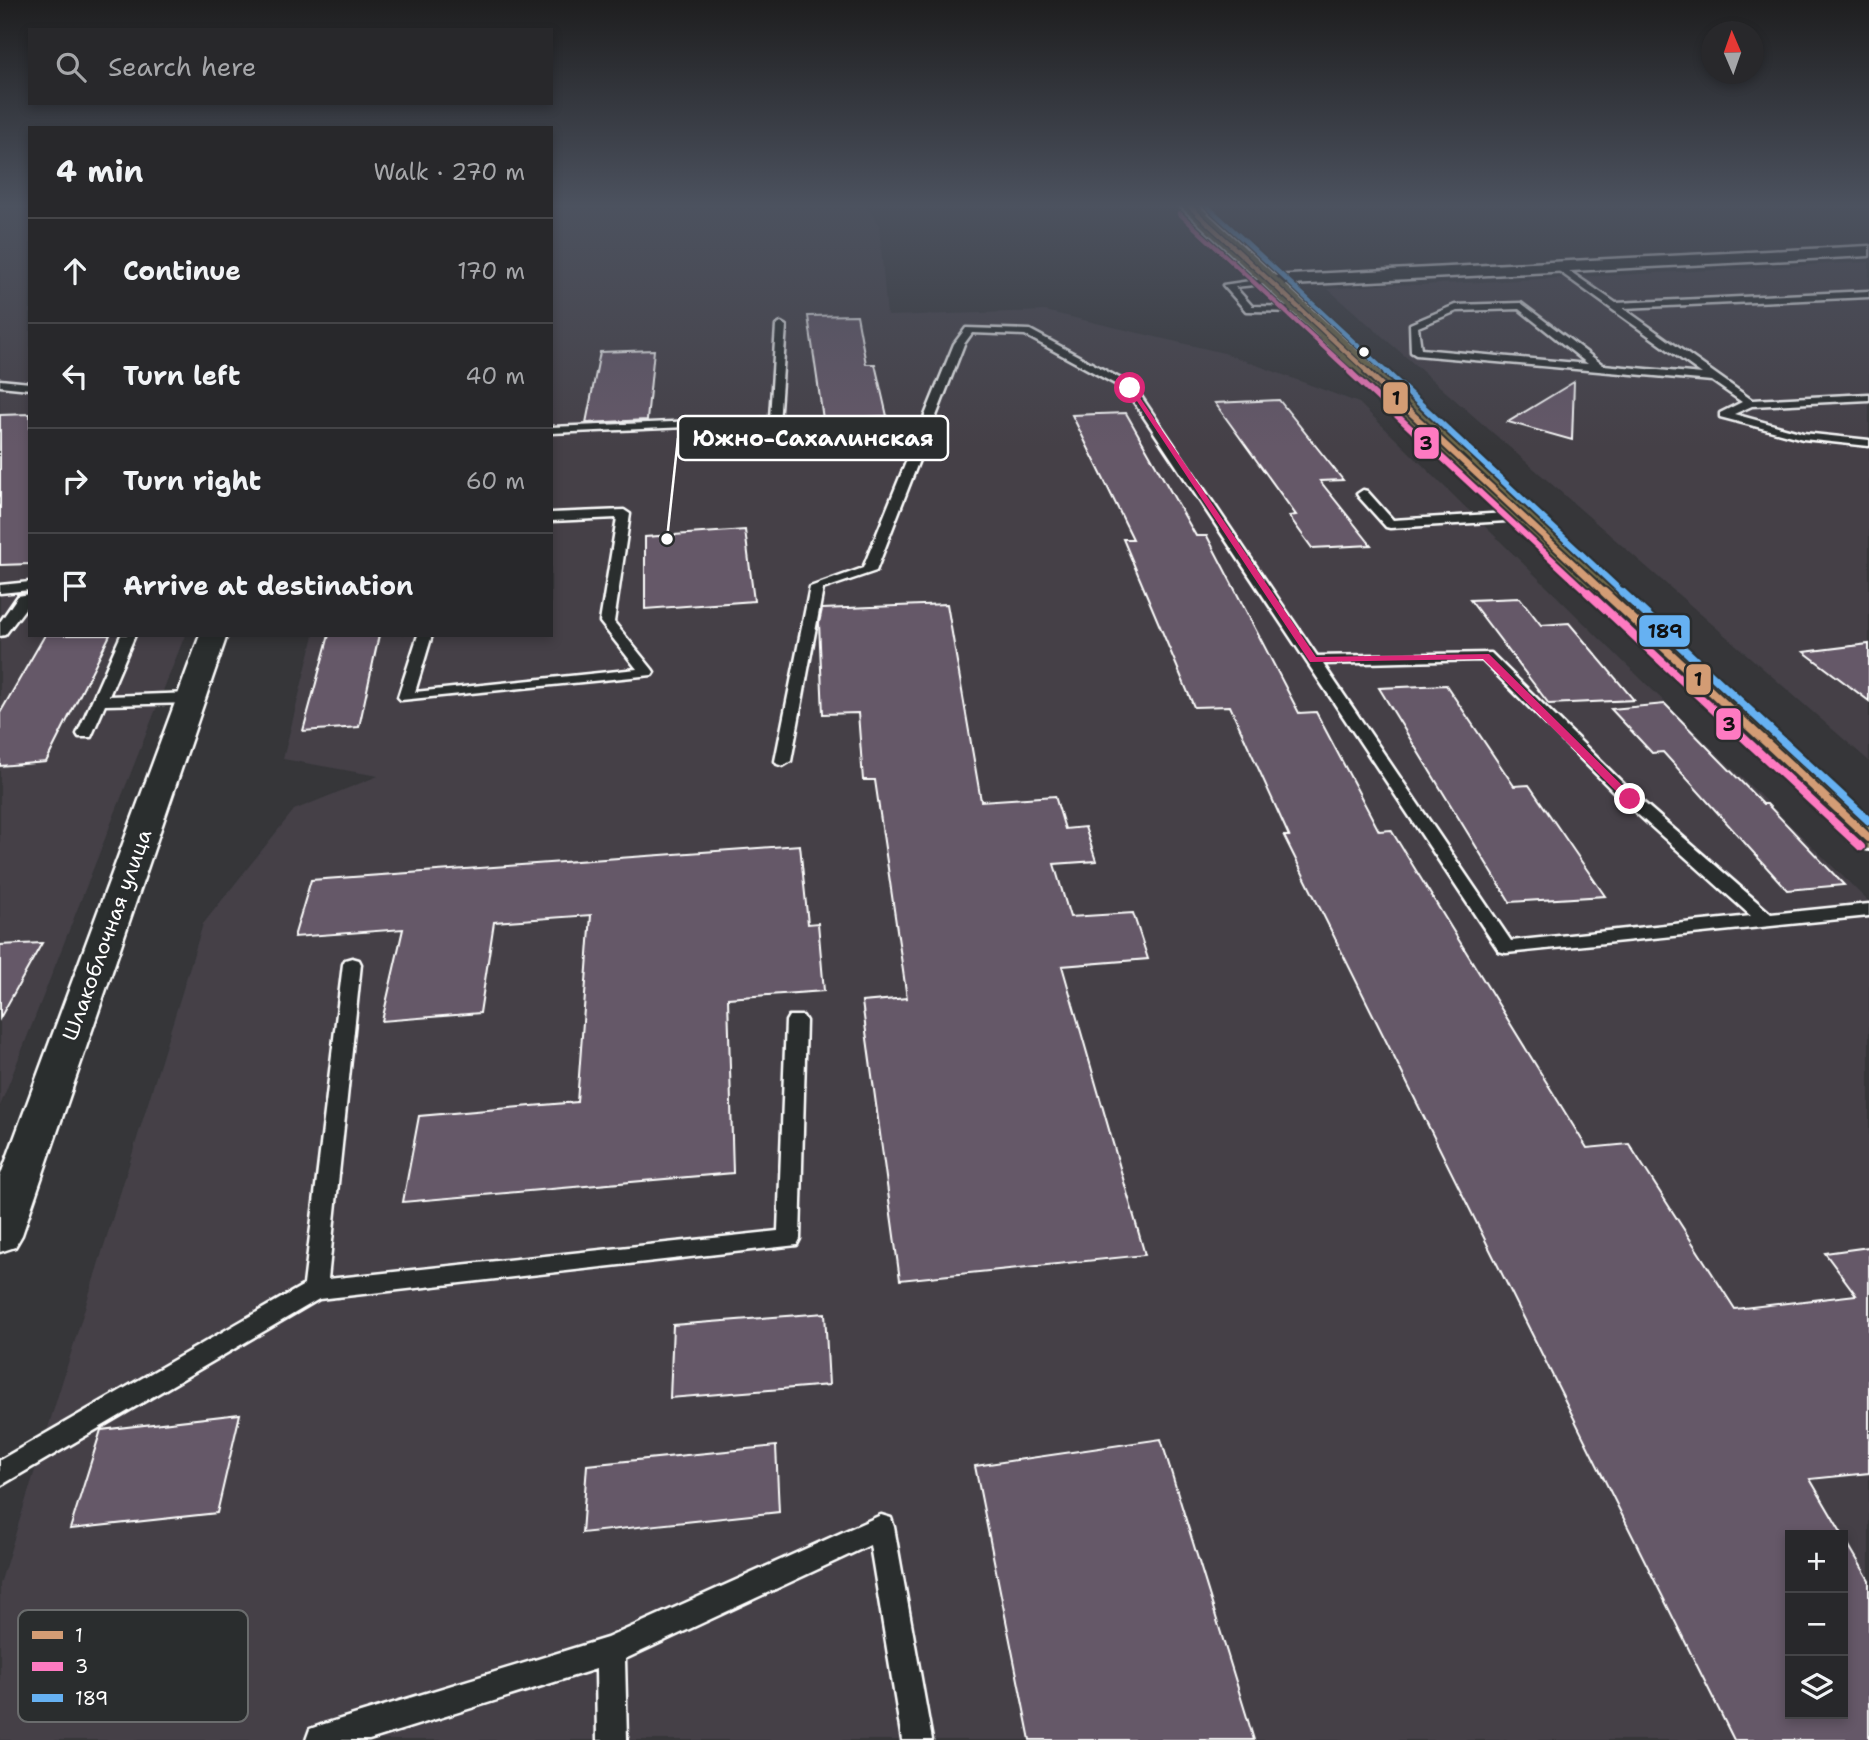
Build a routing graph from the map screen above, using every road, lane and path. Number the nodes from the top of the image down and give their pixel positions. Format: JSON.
{"nodes":[{"id":1,"x":1227,"y":285,"type":"edge"},
{"id":2,"x":1274,"y":285,"type":"edge"},
{"id":3,"x":1585,"y":285,"type":"edge"},
{"id":4,"x":1869,"y":294,"type":"edge"},
{"id":5,"x":1614,"y":306,"type":"junction"},
{"id":6,"x":1301,"y":310,"type":"junction"},
{"id":7,"x":781,"y":326,"type":"dead end"},
{"id":8,"x":1600,"y":368,"type":"junction"},
{"id":9,"x":1715,"y":379,"type":"junction"},
{"id":10,"x":0,"y":383,"type":"edge"},
{"id":11,"x":28,"y":386,"type":"edge"},
{"id":12,"x":1869,"y":397,"type":"edge"},
{"id":13,"x":1750,"y":403,"type":"junction"},
{"id":14,"x":553,"y":430,"type":"edge"},
{"id":15,"x":1869,"y":443,"type":"edge"},
{"id":16,"x":1363,"y":494,"type":"dead end"},
{"id":17,"x":1523,"y":516,"type":"junction"},
{"id":18,"x":553,"y":517,"type":"edge"},
{"id":19,"x":28,"y":586,"type":"edge"},
{"id":20,"x":2,"y":589,"type":"edge"},
{"id":21,"x":28,"y":598,"type":"edge"},
{"id":22,"x":0,"y":632,"type":"edge"},
{"id":23,"x":127,"y":637,"type":"edge"},
{"id":24,"x":213,"y":637,"type":"edge"},
{"id":25,"x":424,"y":637,"type":"edge"},
{"id":26,"x":1313,"y":660,"type":"junction"},
{"id":27,"x":192,"y":698,"type":"junction"},
{"id":28,"x":99,"y":701,"type":"junction"},
{"id":29,"x":85,"y":734,"type":"dead end"},
{"id":30,"x":783,"y":761,"type":"dead end"},
{"id":31,"x":1863,"y":827,"type":"edge"},
{"id":32,"x":1869,"y":910,"type":"edge"},
{"id":33,"x":1766,"y":920,"type":"junction"},
{"id":34,"x":352,"y":964,"type":"dead end"},
{"id":35,"x":796,"y":1021,"type":"dead end"},
{"id":36,"x":7,"y":1196,"type":"edge"},
{"id":37,"x":0,"y":1235,"type":"edge"},
{"id":38,"x":315,"y":1290,"type":"junction"},
{"id":39,"x":0,"y":1474,"type":"edge"},
{"id":40,"x":610,"y":1651,"type":"junction"},
{"id":41,"x":321,"y":1740,"type":"edge"},
{"id":42,"x":612,"y":1740,"type":"edge"},
{"id":43,"x":918,"y":1740,"type":"edge"}],
"edges":[{"from":1,"to":6,"type":"lane"},
{"from":2,"to":6,"type":"main road"},
{"from":3,"to":5,"type":"lane"},
{"from":4,"to":5,"type":"lane"},
{"from":5,"to":9,"type":"lane"},
{"from":6,"to":17,"type":"main road"},
{"from":7,"to":14,"type":"lane"},
{"from":8,"to":8,"type":"lane"},
{"from":8,"to":9,"type":"lane"},
{"from":9,"to":13,"type":"lane"},
{"from":10,"to":11,"type":"lane"},
{"from":12,"to":13,"type":"lane"},
{"from":13,"to":15,"type":"lane"},
{"from":16,"to":17,"type":"lane"},
{"from":17,"to":31,"type":"main road"},
{"from":18,"to":25,"type":"lane"},
{"from":19,"to":20,"type":"lane"},
{"from":21,"to":22,"type":"lane"},
{"from":23,"to":28,"type":"lane"},
{"from":24,"to":27,"type":"street","name":"Шлакоблочная улица"},
{"from":26,"to":30,"type":"lane"},
{"from":26,"to":33,"type":"lane"},
{"from":26,"to":33,"type":"lane"},
{"from":27,"to":28,"type":"lane"},
{"from":27,"to":36,"type":"street","name":"Шлакоблочная улица"},
{"from":28,"to":29,"type":"lane"},
{"from":32,"to":33,"type":"lane"},
{"from":34,"to":38,"type":"lane"},
{"from":35,"to":38,"type":"lane"},
{"from":36,"to":37,"type":"street","name":"Шлакоблочная улица"},
{"from":38,"to":39,"type":"lane"},
{"from":40,"to":41,"type":"lane"},
{"from":40,"to":42,"type":"lane"},
{"from":40,"to":43,"type":"lane"}]}
